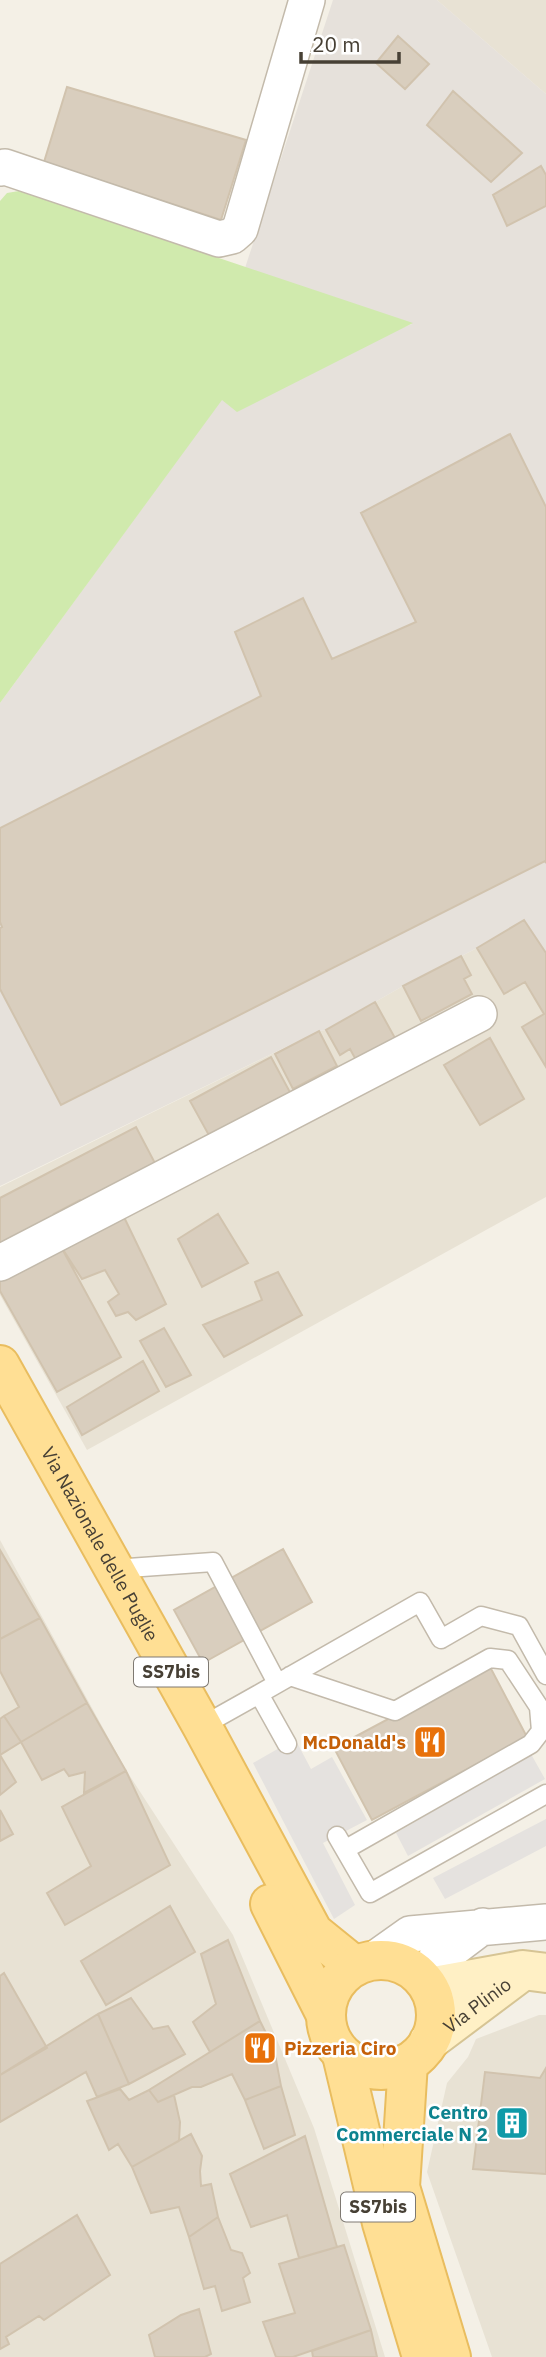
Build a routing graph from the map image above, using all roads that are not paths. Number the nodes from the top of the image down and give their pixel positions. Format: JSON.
{"nodes":[{"id":1,"x":307,"y":0,"type":"edge"},
{"id":2,"x":0,"y":168,"type":"edge"},
{"id":3,"x":479,"y":1014,"type":"dead end"},
{"id":4,"x":0,"y":1264,"type":"edge"},
{"id":5,"x":0,"y":1365,"type":"edge"},
{"id":6,"x":0,"y":1415,"type":"edge"},
{"id":7,"x":114,"y":1569,"type":"junction"},
{"id":8,"x":546,"y":1675,"type":"edge"},
{"id":9,"x":284,"y":1680,"type":"junction"},
{"id":10,"x":259,"y":1694,"type":"junction"},
{"id":11,"x":202,"y":1726,"type":"junction"},
{"id":12,"x":287,"y":1744,"type":"dead end"},
{"id":13,"x":546,"y":1794,"type":"edge"},
{"id":14,"x":546,"y":1922,"type":"edge"},
{"id":15,"x":483,"y":1926,"type":"junction"},
{"id":16,"x":364,"y":1963,"type":"junction"},
{"id":17,"x":534,"y":1972,"type":"edge"},
{"id":18,"x":423,"y":1981,"type":"junction"},
{"id":19,"x":326,"y":2015,"type":"junction"},
{"id":20,"x":419,"y":2052,"type":"junction"},
{"id":21,"x":342,"y":2055,"type":"junction"},
{"id":22,"x":422,"y":2357,"type":"edge"},
{"id":23,"x":451,"y":2357,"type":"edge"}],
"edges":[{"from":1,"to":2,"type":"street"},
{"from":3,"to":4,"type":"street"},
{"from":5,"to":7,"type":"main road","name":"Via Nazionale delle Puglie","number":"SS7bis"},
{"from":6,"to":19,"type":"main road","name":"Via Nazionale delle Puglie","number":"SS7bis"},
{"from":7,"to":9,"type":"lane"},
{"from":7,"to":11,"type":"main road","name":"Via Nazionale delle Puglie","number":"SS7bis"},
{"from":8,"to":9,"type":"lane"},
{"from":9,"to":10,"type":"lane"},
{"from":9,"to":13,"type":"lane"},
{"from":10,"to":11,"type":"lane"},
{"from":10,"to":12,"type":"lane"},
{"from":11,"to":16,"type":"main road","name":"Via Nazionale delle Puglie","number":"SS7bis"},
{"from":14,"to":15,"type":"street"},
{"from":15,"to":16,"type":"street"},
{"from":15,"to":18,"type":"street"},
{"from":16,"to":18,"type":"main road","number":"SS7bis"},
{"from":16,"to":19,"type":"main road"},
{"from":17,"to":18,"type":"street","name":"Via Plinio"},
{"from":17,"to":20,"type":"street","name":"Via Plinio"},
{"from":18,"to":20,"type":"main road","number":"SS7bis"},
{"from":19,"to":21,"type":"main road","number":"SS7bis"},
{"from":20,"to":21,"type":"main road"},
{"from":20,"to":23,"type":"main road","number":"SS7bis"},
{"from":21,"to":22,"type":"main road","number":"SS7bis"}]}
